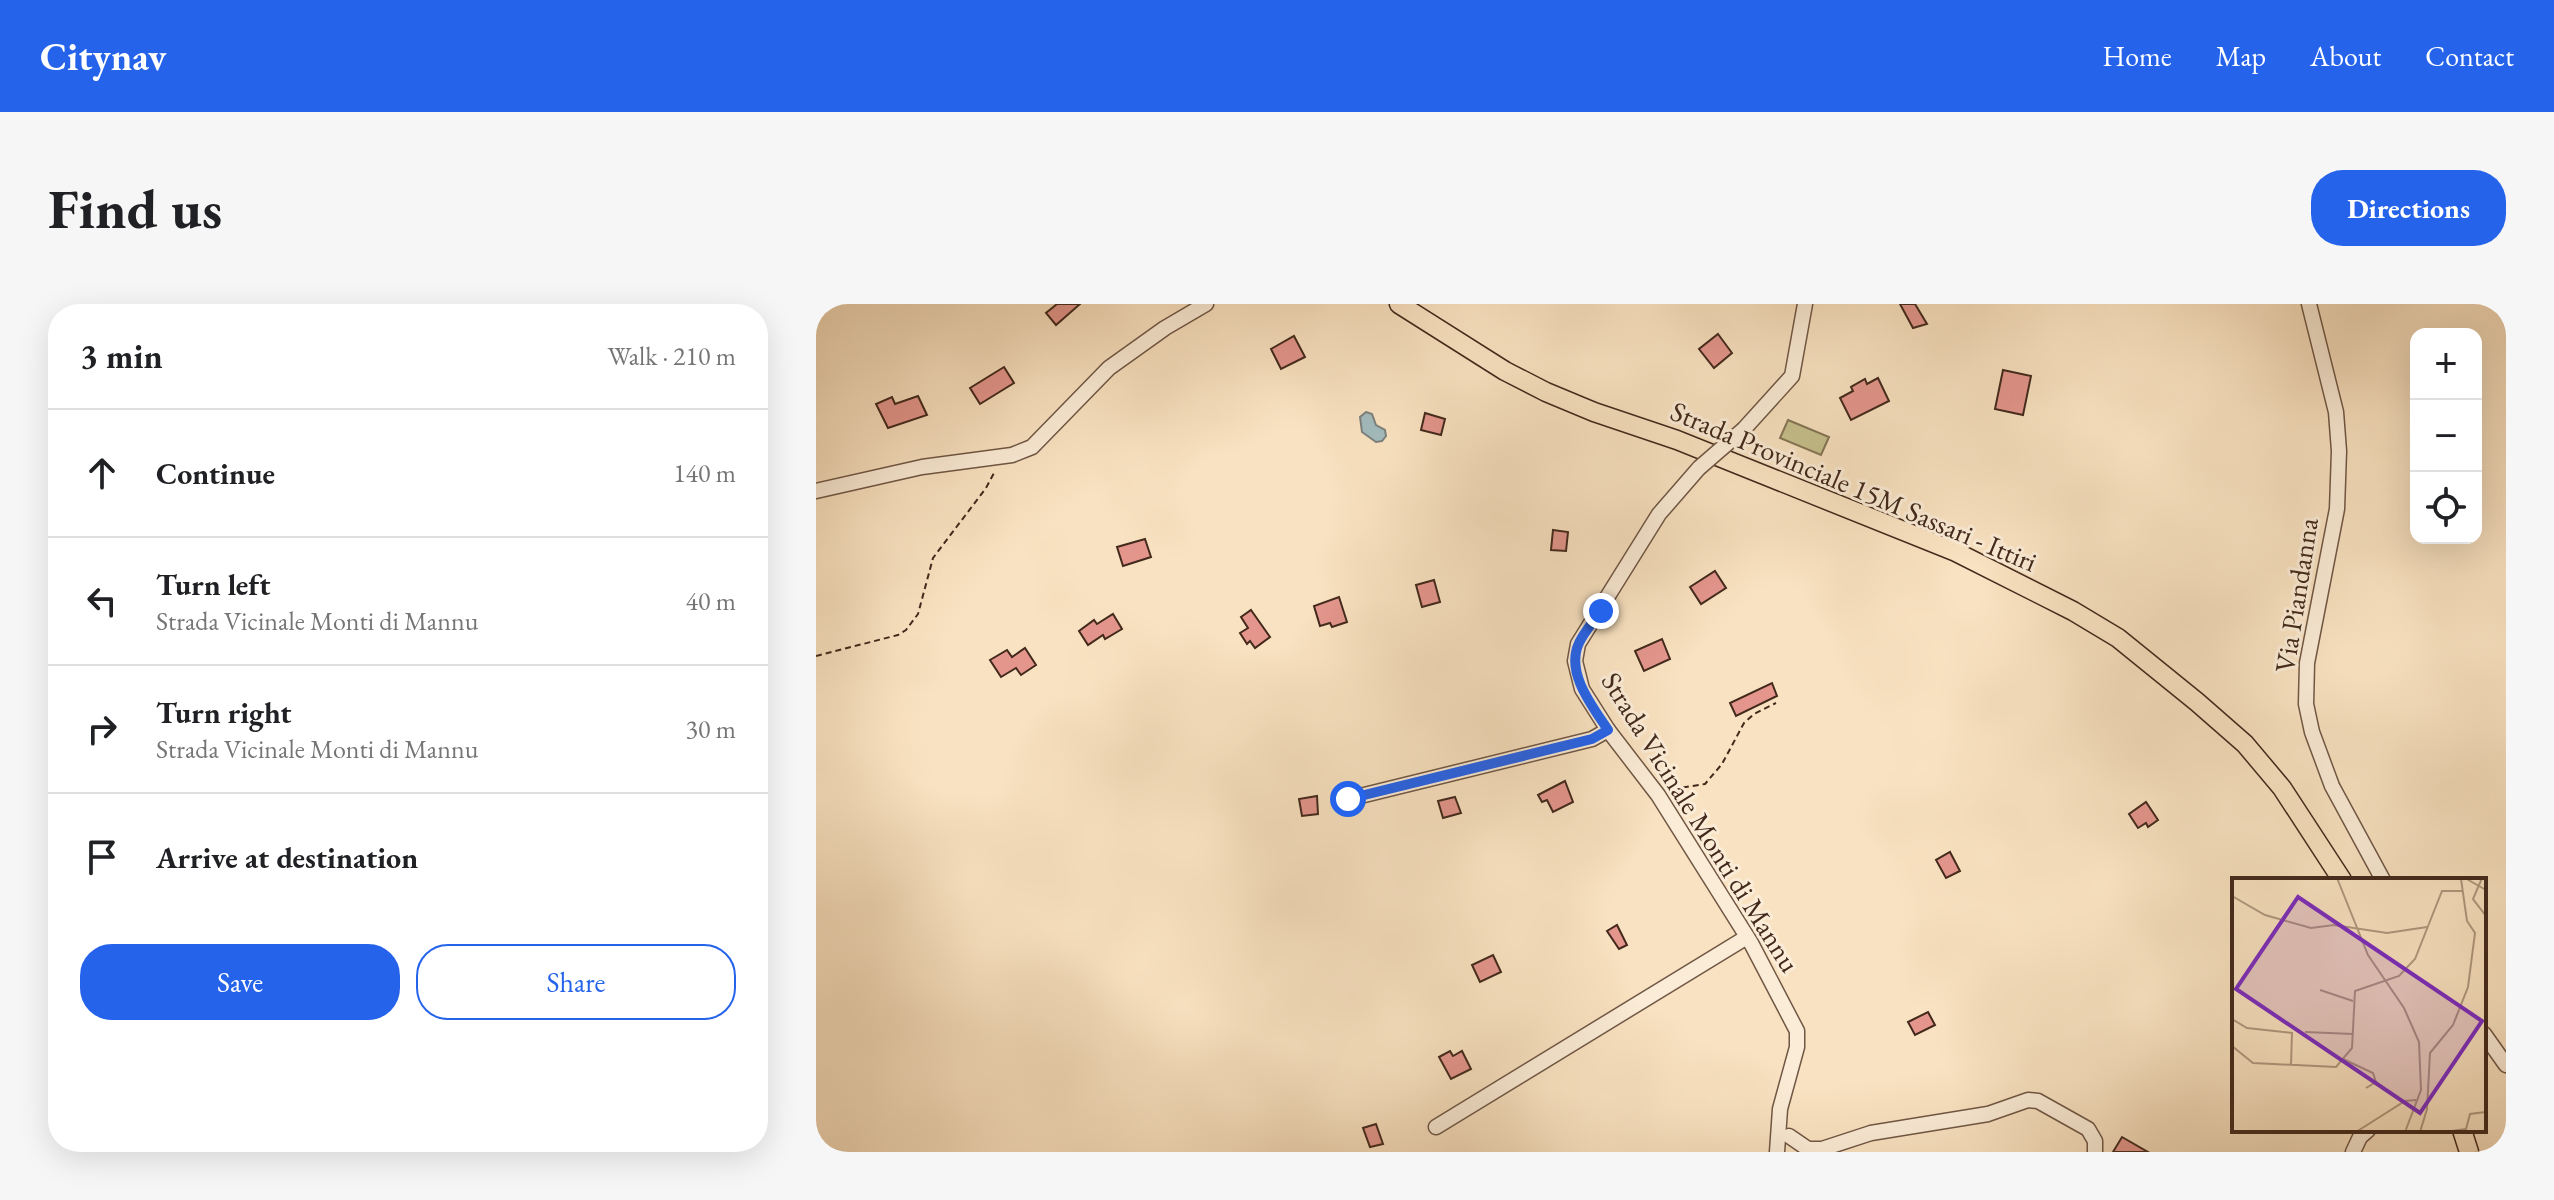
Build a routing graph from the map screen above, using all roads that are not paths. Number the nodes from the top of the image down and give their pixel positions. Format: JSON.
{"nodes":[{"id":1,"x":1206,"y":304,"type":"edge"},
{"id":2,"x":1399,"y":304,"type":"edge"},
{"id":3,"x":1805,"y":304,"type":"edge"},
{"id":4,"x":2309,"y":304,"type":"edge"},
{"id":5,"x":816,"y":491,"type":"edge"},
{"id":6,"x":1608,"y":730,"type":"junction"},
{"id":7,"x":1348,"y":799,"type":"dead end"},
{"id":8,"x":2341,"y":878,"type":"edge"},
{"id":9,"x":2382,"y":878,"type":"edge"},
{"id":10,"x":1747,"y":937,"type":"junction"},
{"id":11,"x":2486,"y":1041,"type":"edge"},
{"id":12,"x":2506,"y":1065,"type":"edge"},
{"id":13,"x":1436,"y":1127,"type":"dead end"},
{"id":14,"x":2366,"y":1132,"type":"edge"},
{"id":15,"x":2463,"y":1132,"type":"edge"},
{"id":16,"x":1789,"y":1136,"type":"dead end"},
{"id":17,"x":1777,"y":1152,"type":"edge"},
{"id":18,"x":2095,"y":1152,"type":"edge"},
{"id":19,"x":2353,"y":1152,"type":"edge"},
{"id":20,"x":2469,"y":1152,"type":"edge"}],
"edges":[{"from":1,"to":5,"type":"street"},
{"from":2,"to":8,"type":"main road","name":"Strada Provinciale 15M Sassari - Ittiri"},
{"from":3,"to":6,"type":"street","name":"Strada Vicinale Monti di Mannu","bridge":true},
{"from":4,"to":9,"type":"street","name":"Via Piandanna"},
{"from":6,"to":7,"type":"street"},
{"from":6,"to":10,"type":"street","name":"Strada Vicinale Monti di Mannu"},
{"from":10,"to":13,"type":"street"},
{"from":10,"to":17,"type":"street","name":"Strada Vicinale Monti di Mannu"},
{"from":11,"to":12,"type":"street"},
{"from":14,"to":19,"type":"street"},
{"from":15,"to":20,"type":"main road"},
{"from":16,"to":18,"type":"street"}]}
